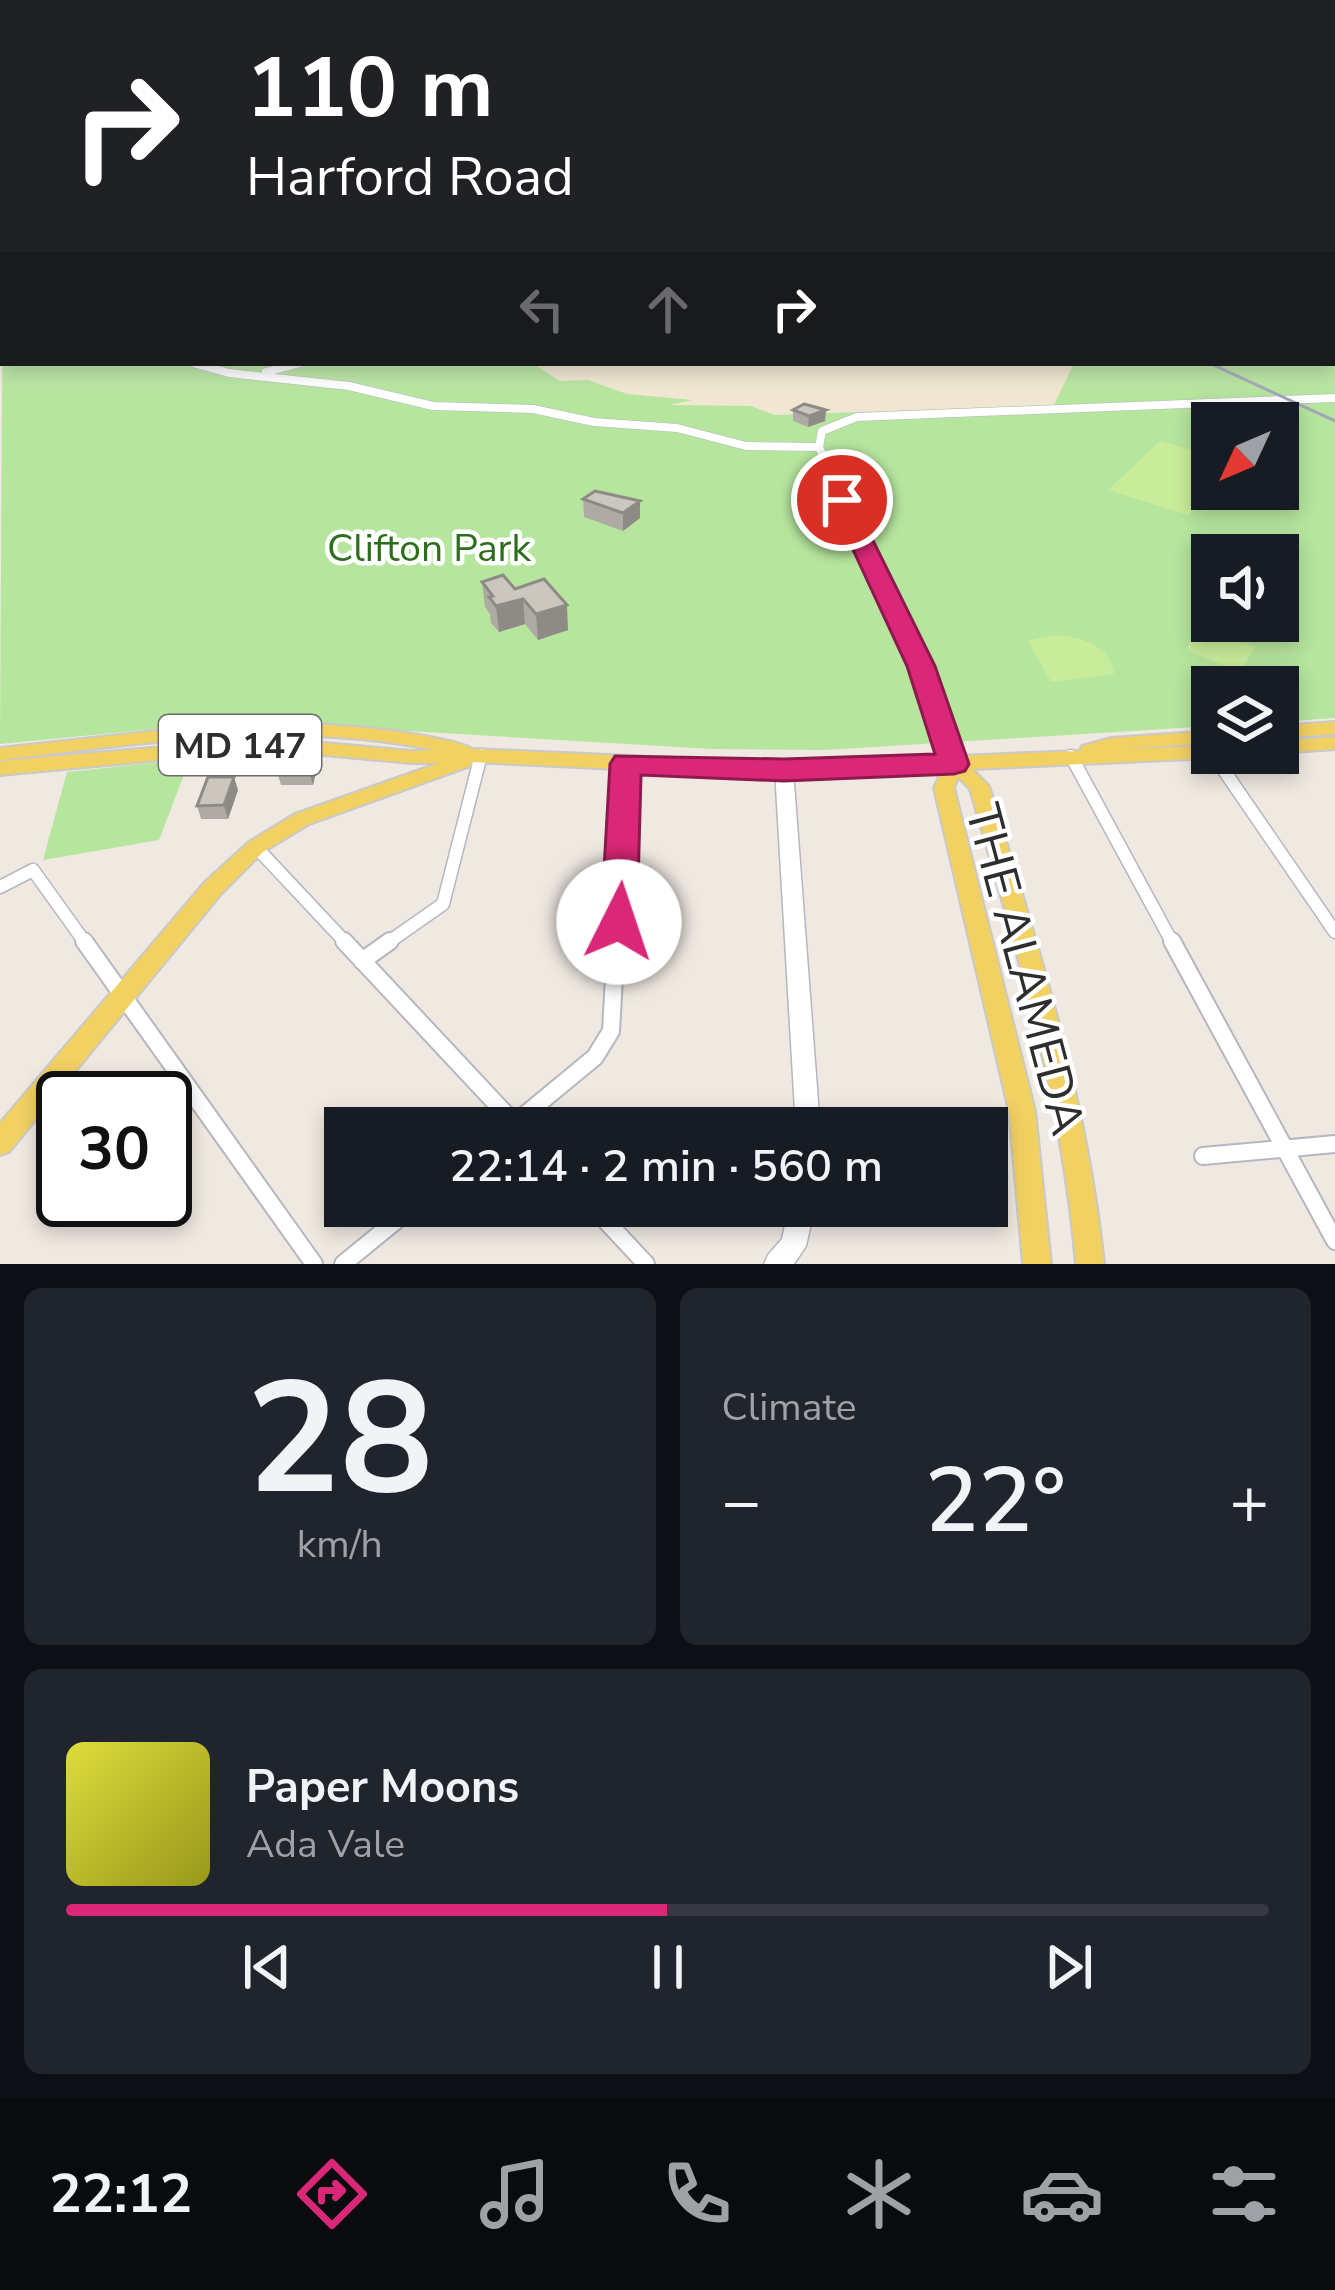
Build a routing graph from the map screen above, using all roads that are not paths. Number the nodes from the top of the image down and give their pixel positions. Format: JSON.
{"nodes":[{"id":1,"x":208,"y":366,"type":"edge"},
{"id":2,"x":288,"y":366,"type":"edge"},
{"id":3,"x":251,"y":375,"type":"junction"},
{"id":4,"x":1335,"y":398,"type":"edge"},
{"id":5,"x":819,"y":447,"type":"junction"},
{"id":6,"x":1335,"y":728,"type":"edge"},
{"id":7,"x":1299,"y":731,"type":"edge"},
{"id":8,"x":1335,"y":743,"type":"edge"},
{"id":9,"x":1191,"y":746,"type":"edge"},
{"id":10,"x":1299,"y":746,"type":"edge"},
{"id":11,"x":0,"y":754,"type":"edge"},
{"id":12,"x":481,"y":755,"type":"junction"},
{"id":13,"x":1071,"y":756,"type":"junction"},
{"id":14,"x":412,"y":757,"type":"junction"},
{"id":15,"x":626,"y":764,"type":"junction"},
{"id":16,"x":954,"y":764,"type":"junction"},
{"id":17,"x":0,"y":767,"type":"edge"},
{"id":18,"x":784,"y":770,"type":"junction"},
{"id":19,"x":1229,"y":774,"type":"edge"},
{"id":20,"x":397,"y":784,"type":"junction"},
{"id":21,"x":361,"y":799,"type":"junction"},
{"id":22,"x":256,"y":847,"type":"junction"},
{"id":23,"x":0,"y":887,"type":"edge"},
{"id":24,"x":1335,"y":932,"type":"edge"},
{"id":25,"x":362,"y":961,"type":"junction"},
{"id":26,"x":123,"y":998,"type":"junction"},
{"id":27,"x":496,"y":1107,"type":"edge"},
{"id":28,"x":536,"y":1107,"type":"edge"},
{"id":29,"x":807,"y":1107,"type":"edge"},
{"id":30,"x":0,"y":1143,"type":"edge"},
{"id":31,"x":1335,"y":1144,"type":"edge"},
{"id":32,"x":1285,"y":1148,"type":"junction"},
{"id":33,"x":1203,"y":1156,"type":"dead end"},
{"id":34,"x":388,"y":1227,"type":"edge"},
{"id":35,"x":612,"y":1227,"type":"edge"},
{"id":36,"x":797,"y":1227,"type":"edge"},
{"id":37,"x":1335,"y":1241,"type":"edge"},
{"id":38,"x":314,"y":1264,"type":"edge"},
{"id":39,"x":343,"y":1264,"type":"edge"},
{"id":40,"x":646,"y":1264,"type":"edge"},
{"id":41,"x":777,"y":1264,"type":"edge"},
{"id":42,"x":1037,"y":1264,"type":"edge"},
{"id":43,"x":1090,"y":1264,"type":"edge"}],
"edges":[{"from":1,"to":3,"type":"street"},
{"from":2,"to":3,"type":"street"},
{"from":3,"to":5,"type":"street"},
{"from":4,"to":5,"type":"street"},
{"from":5,"to":16,"type":"street"},
{"from":6,"to":7,"type":"main road"},
{"from":8,"to":10,"type":"main road"},
{"from":9,"to":13,"type":"main road","number":"MD 147"},
{"from":11,"to":12,"type":"main road","number":"MD 147"},
{"from":12,"to":14,"type":"main road","number":"MD 147"},
{"from":12,"to":15,"type":"main road","number":"MD 147"},
{"from":12,"to":20,"type":"main road"},
{"from":12,"to":21,"type":"main road"},
{"from":12,"to":25,"type":"street"},
{"from":13,"to":16,"type":"main road","number":"MD 147"},
{"from":13,"to":32,"type":"street"},
{"from":14,"to":17,"type":"main road","number":"MD 147"},
{"from":14,"to":20,"type":"main road"},
{"from":15,"to":18,"type":"main road","number":"MD 147"},
{"from":15,"to":28,"type":"street"},
{"from":16,"to":18,"type":"main road","number":"MD 147"},
{"from":16,"to":42,"type":"main road","name":"THE ALAMEDA"},
{"from":16,"to":43,"type":"main road","name":"THE ALAMEDA"},
{"from":18,"to":29,"type":"street"},
{"from":19,"to":24,"type":"street"},
{"from":20,"to":21,"type":"main road"},
{"from":21,"to":22,"type":"main road"},
{"from":22,"to":25,"type":"street"},
{"from":22,"to":26,"type":"main road"},
{"from":23,"to":26,"type":"street"},
{"from":25,"to":27,"type":"street"},
{"from":26,"to":30,"type":"main road"},
{"from":26,"to":38,"type":"street"},
{"from":31,"to":32,"type":"street"},
{"from":32,"to":33,"type":"street"},
{"from":32,"to":37,"type":"street"},
{"from":34,"to":39,"type":"street"},
{"from":35,"to":40,"type":"street"},
{"from":36,"to":41,"type":"street"}]}
